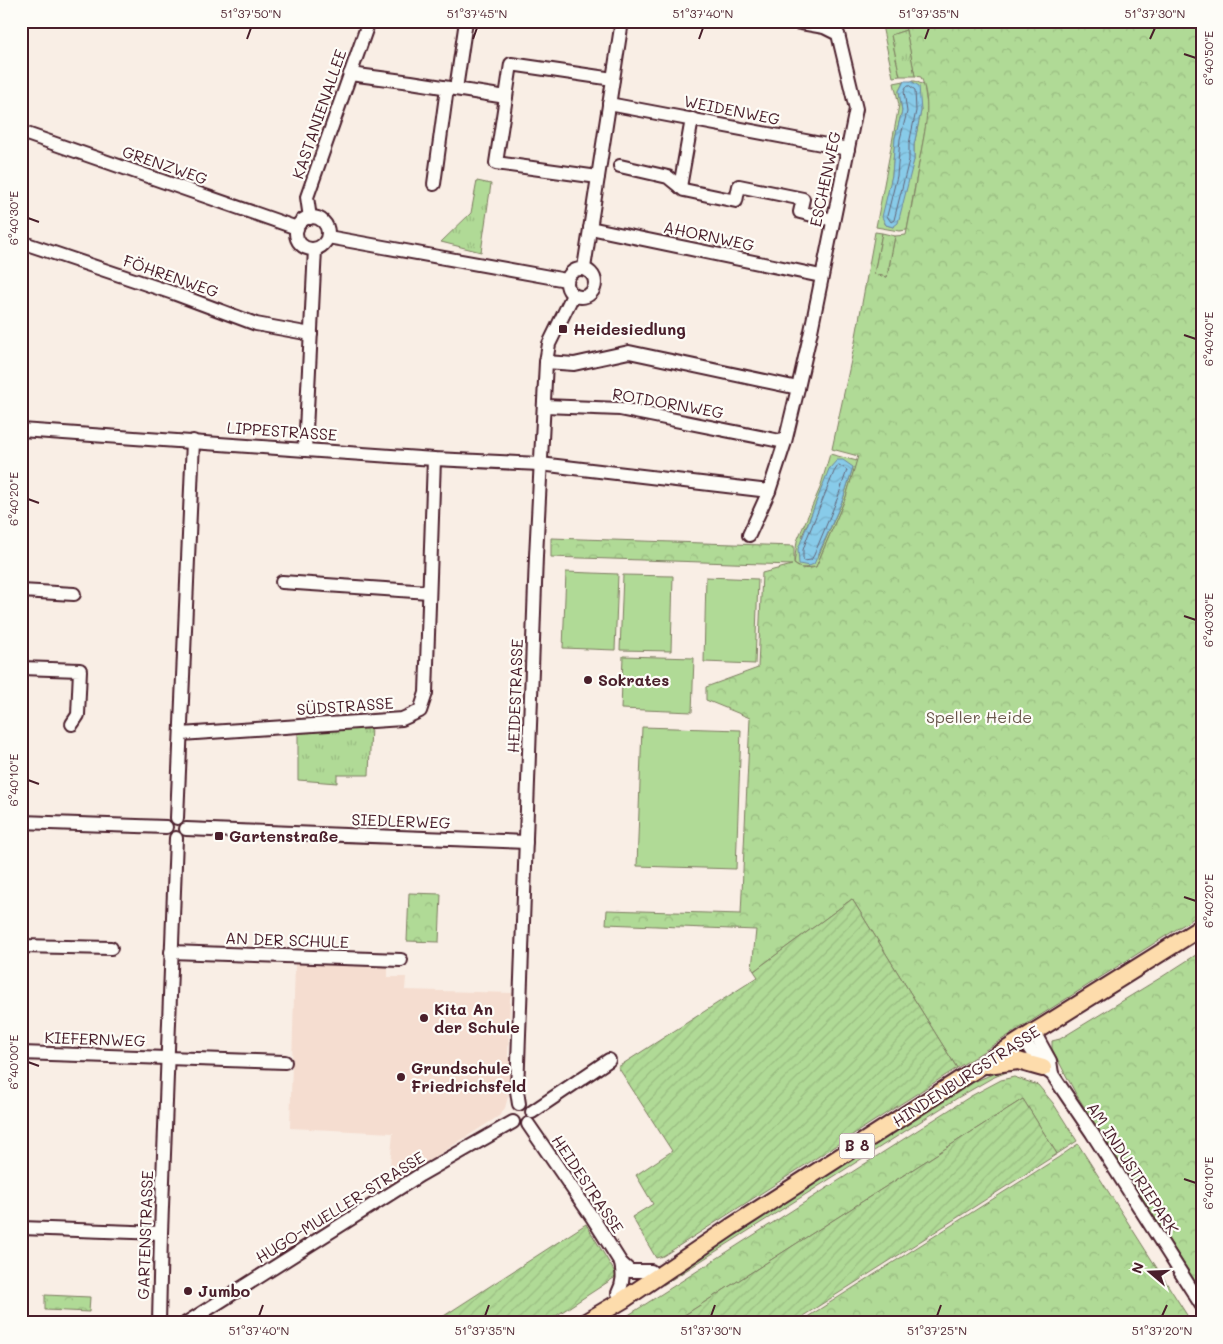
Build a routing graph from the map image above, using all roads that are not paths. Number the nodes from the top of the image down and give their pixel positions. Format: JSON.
{"nodes":[{"id":1,"x":368,"y":21,"type":"edge"},
{"id":2,"x":466,"y":21,"type":"edge"},
{"id":3,"x":622,"y":21,"type":"edge"},
{"id":4,"x":790,"y":21,"type":"edge"},
{"id":5,"x":350,"y":74,"type":"junction"},
{"id":6,"x":613,"y":79,"type":"junction"},
{"id":7,"x":452,"y":88,"type":"junction"},
{"id":8,"x":506,"y":98,"type":"junction"},
{"id":9,"x":609,"y":104,"type":"junction"},
{"id":10,"x":692,"y":119,"type":"junction"},
{"id":11,"x":21,"y":132,"type":"edge"},
{"id":12,"x":848,"y":148,"type":"junction"},
{"id":13,"x":620,"y":166,"type":"dead end"},
{"id":14,"x":598,"y":177,"type":"junction"},
{"id":15,"x":434,"y":184,"type":"dead end"},
{"id":16,"x":680,"y":187,"type":"junction"},
{"id":17,"x":310,"y":218,"type":"junction"},
{"id":18,"x":833,"y":220,"type":"junction"},
{"id":19,"x":297,"y":228,"type":"junction"},
{"id":20,"x":590,"y":228,"type":"junction"},
{"id":21,"x":328,"y":236,"type":"junction"},
{"id":22,"x":21,"y":242,"type":"edge"},
{"id":23,"x":315,"y":249,"type":"junction"},
{"id":24,"x":584,"y":268,"type":"junction"},
{"id":25,"x":821,"y":276,"type":"junction"},
{"id":26,"x":566,"y":280,"type":"junction"},
{"id":27,"x":573,"y":295,"type":"junction"},
{"id":28,"x":311,"y":334,"type":"junction"},
{"id":29,"x":546,"y":362,"type":"junction"},
{"id":30,"x":798,"y":388,"type":"junction"},
{"id":31,"x":544,"y":406,"type":"junction"},
{"id":32,"x":21,"y":430,"type":"edge"},
{"id":33,"x":192,"y":441,"type":"junction"},
{"id":34,"x":785,"y":442,"type":"junction"},
{"id":35,"x":305,"y":450,"type":"junction"},
{"id":36,"x":434,"y":459,"type":"junction"},
{"id":37,"x":540,"y":464,"type":"junction"},
{"id":38,"x":769,"y":491,"type":"junction"},
{"id":39,"x":749,"y":535,"type":"dead end"},
{"id":40,"x":282,"y":582,"type":"dead end"},
{"id":41,"x":21,"y":591,"type":"edge"},
{"id":42,"x":429,"y":592,"type":"junction"},
{"id":43,"x":74,"y":594,"type":"dead end"},
{"id":44,"x":21,"y":668,"type":"edge"},
{"id":45,"x":72,"y":724,"type":"dead end"},
{"id":46,"x":181,"y":734,"type":"junction"},
{"id":47,"x":177,"y":818,"type":"junction"},
{"id":48,"x":21,"y":822,"type":"edge"},
{"id":49,"x":166,"y":827,"type":"junction"},
{"id":50,"x":186,"y":829,"type":"junction"},
{"id":51,"x":176,"y":838,"type":"junction"},
{"id":52,"x":526,"y":842,"type":"junction"},
{"id":53,"x":1202,"y":927,"type":"edge"},
{"id":54,"x":21,"y":946,"type":"edge"},
{"id":55,"x":110,"y":948,"type":"dead end"},
{"id":56,"x":171,"y":952,"type":"junction"},
{"id":57,"x":401,"y":960,"type":"dead end"},
{"id":58,"x":1028,"y":1036,"type":"junction"},
{"id":59,"x":21,"y":1053,"type":"edge"},
{"id":60,"x":168,"y":1058,"type":"junction"},
{"id":61,"x":609,"y":1060,"type":"dead end"},
{"id":62,"x":285,"y":1062,"type":"dead end"},
{"id":63,"x":982,"y":1065,"type":"junction"},
{"id":64,"x":1048,"y":1071,"type":"junction"},
{"id":65,"x":518,"y":1104,"type":"junction"},
{"id":66,"x":530,"y":1118,"type":"junction"},
{"id":67,"x":513,"y":1122,"type":"junction"},
{"id":68,"x":731,"y":1227,"type":"junction"},
{"id":69,"x":21,"y":1228,"type":"edge"},
{"id":70,"x":161,"y":1233,"type":"junction"},
{"id":71,"x":621,"y":1263,"type":"junction"},
{"id":72,"x":651,"y":1272,"type":"junction"},
{"id":73,"x":618,"y":1293,"type":"junction"},
{"id":74,"x":1202,"y":1306,"type":"edge"},
{"id":75,"x":159,"y":1323,"type":"edge"},
{"id":76,"x":186,"y":1323,"type":"edge"},
{"id":77,"x":577,"y":1323,"type":"edge"},
{"id":78,"x":584,"y":1323,"type":"edge"}],
"edges":[{"from":1,"to":5,"type":"street","name":"KASTANIENALLEE"},
{"from":2,"to":7,"type":"street"},
{"from":3,"to":6,"type":"street"},
{"from":4,"to":12,"type":"street","name":"ESCHENWEG"},
{"from":5,"to":7,"type":"street"},
{"from":5,"to":17,"type":"street","name":"KASTANIENALLEE"},
{"from":6,"to":8,"type":"street"},
{"from":6,"to":9,"type":"street"},
{"from":7,"to":8,"type":"street"},
{"from":7,"to":15,"type":"street"},
{"from":8,"to":14,"type":"street"},
{"from":9,"to":10,"type":"street","name":"WEIDENWEG"},
{"from":9,"to":14,"type":"street"},
{"from":10,"to":12,"type":"street","name":"WEIDENWEG"},
{"from":10,"to":16,"type":"street"},
{"from":11,"to":19,"type":"street","name":"GRENZWEG"},
{"from":12,"to":18,"type":"street","name":"ESCHENWEG"},
{"from":13,"to":16,"type":"street"},
{"from":14,"to":20,"type":"street"},
{"from":16,"to":18,"type":"street"},
{"from":17,"to":19,"type":"street"},
{"from":17,"to":21,"type":"street"},
{"from":18,"to":25,"type":"street","name":"ESCHENWEG"},
{"from":19,"to":23,"type":"street"},
{"from":20,"to":24,"type":"street"},
{"from":20,"to":25,"type":"street","name":"AHORNWEG"},
{"from":21,"to":23,"type":"street"},
{"from":21,"to":26,"type":"street"},
{"from":22,"to":28,"type":"street","name":"FÖHRENWEG"},
{"from":23,"to":28,"type":"street"},
{"from":24,"to":26,"type":"street"},
{"from":24,"to":27,"type":"street"},
{"from":25,"to":30,"type":"street","name":"ESCHENWEG"},
{"from":26,"to":27,"type":"street"},
{"from":27,"to":29,"type":"street","name":"HEIDESTRASSE"},
{"from":28,"to":35,"type":"street"},
{"from":29,"to":30,"type":"street"},
{"from":29,"to":31,"type":"street","name":"HEIDESTRASSE"},
{"from":30,"to":34,"type":"street"},
{"from":31,"to":34,"type":"street","name":"ROTDORNWEG"},
{"from":31,"to":37,"type":"street","name":"HEIDESTRASSE"},
{"from":32,"to":33,"type":"street","name":"LIPPESTRASSE"},
{"from":33,"to":35,"type":"street","name":"LIPPESTRASSE"},
{"from":33,"to":46,"type":"street"},
{"from":34,"to":38,"type":"street"},
{"from":35,"to":36,"type":"street","name":"LIPPESTRASSE"},
{"from":36,"to":37,"type":"street","name":"LIPPESTRASSE"},
{"from":36,"to":42,"type":"street","name":"SÜDSTRASSE"},
{"from":37,"to":38,"type":"street"},
{"from":37,"to":52,"type":"street","name":"HEIDESTRASSE"},
{"from":38,"to":39,"type":"street"},
{"from":40,"to":42,"type":"street"},
{"from":41,"to":43,"type":"street"},
{"from":42,"to":46,"type":"street","name":"SÜDSTRASSE"},
{"from":44,"to":45,"type":"street"},
{"from":46,"to":47,"type":"street"},
{"from":47,"to":49,"type":"street"},
{"from":47,"to":50,"type":"street"},
{"from":48,"to":49,"type":"street"},
{"from":49,"to":51,"type":"street"},
{"from":50,"to":51,"type":"street"},
{"from":50,"to":52,"type":"street","name":"SIEDLERWEG"},
{"from":51,"to":56,"type":"street","name":"GARTENSTRASSE"},
{"from":52,"to":65,"type":"street","name":"HEIDESTRASSE"},
{"from":53,"to":58,"type":"main road","name":"HINDENBURGSTRASSE","number":"B 8"},
{"from":54,"to":55,"type":"street"},
{"from":56,"to":57,"type":"street","name":"AN DER SCHULE"},
{"from":56,"to":60,"type":"street","name":"GARTENSTRASSE"},
{"from":58,"to":63,"type":"main road","name":"HINDENBURGSTRASSE","number":"B 8"},
{"from":58,"to":64,"type":"street","name":"AM INDUSTRIEPARK"},
{"from":59,"to":60,"type":"street","name":"KIEFERNWEG"},
{"from":60,"to":62,"type":"street"},
{"from":60,"to":70,"type":"street","name":"GARTENSTRASSE"},
{"from":61,"to":66,"type":"street"},
{"from":63,"to":64,"type":"main road"},
{"from":63,"to":68,"type":"main road","name":"HINDENBURGSTRASSE","number":"B 8"},
{"from":64,"to":74,"type":"street","name":"AM INDUSTRIEPARK"},
{"from":65,"to":66,"type":"street","name":"HEIDESTRASSE"},
{"from":65,"to":67,"type":"street","name":"HEIDESTRASSE"},
{"from":66,"to":67,"type":"street"},
{"from":66,"to":71,"type":"street","name":"HEIDESTRASSE"},
{"from":67,"to":76,"type":"street","name":"HUGO-MUELLER-STRASSE"},
{"from":68,"to":72,"type":"main road","name":"HINDENBURGSTRASSE","number":"B 8"},
{"from":68,"to":78,"type":"main road","name":"HINDENBURGSTRASSE","number":"B 8"},
{"from":69,"to":70,"type":"street"},
{"from":70,"to":75,"type":"street","name":"GARTENSTRASSE"},
{"from":71,"to":72,"type":"street"},
{"from":71,"to":73,"type":"street"},
{"from":72,"to":73,"type":"main road","name":"HINDENBURGSTRASSE","number":"B 8"},
{"from":73,"to":77,"type":"main road","name":"HINDENBURGSTRASSE","number":"B 8"}]}
